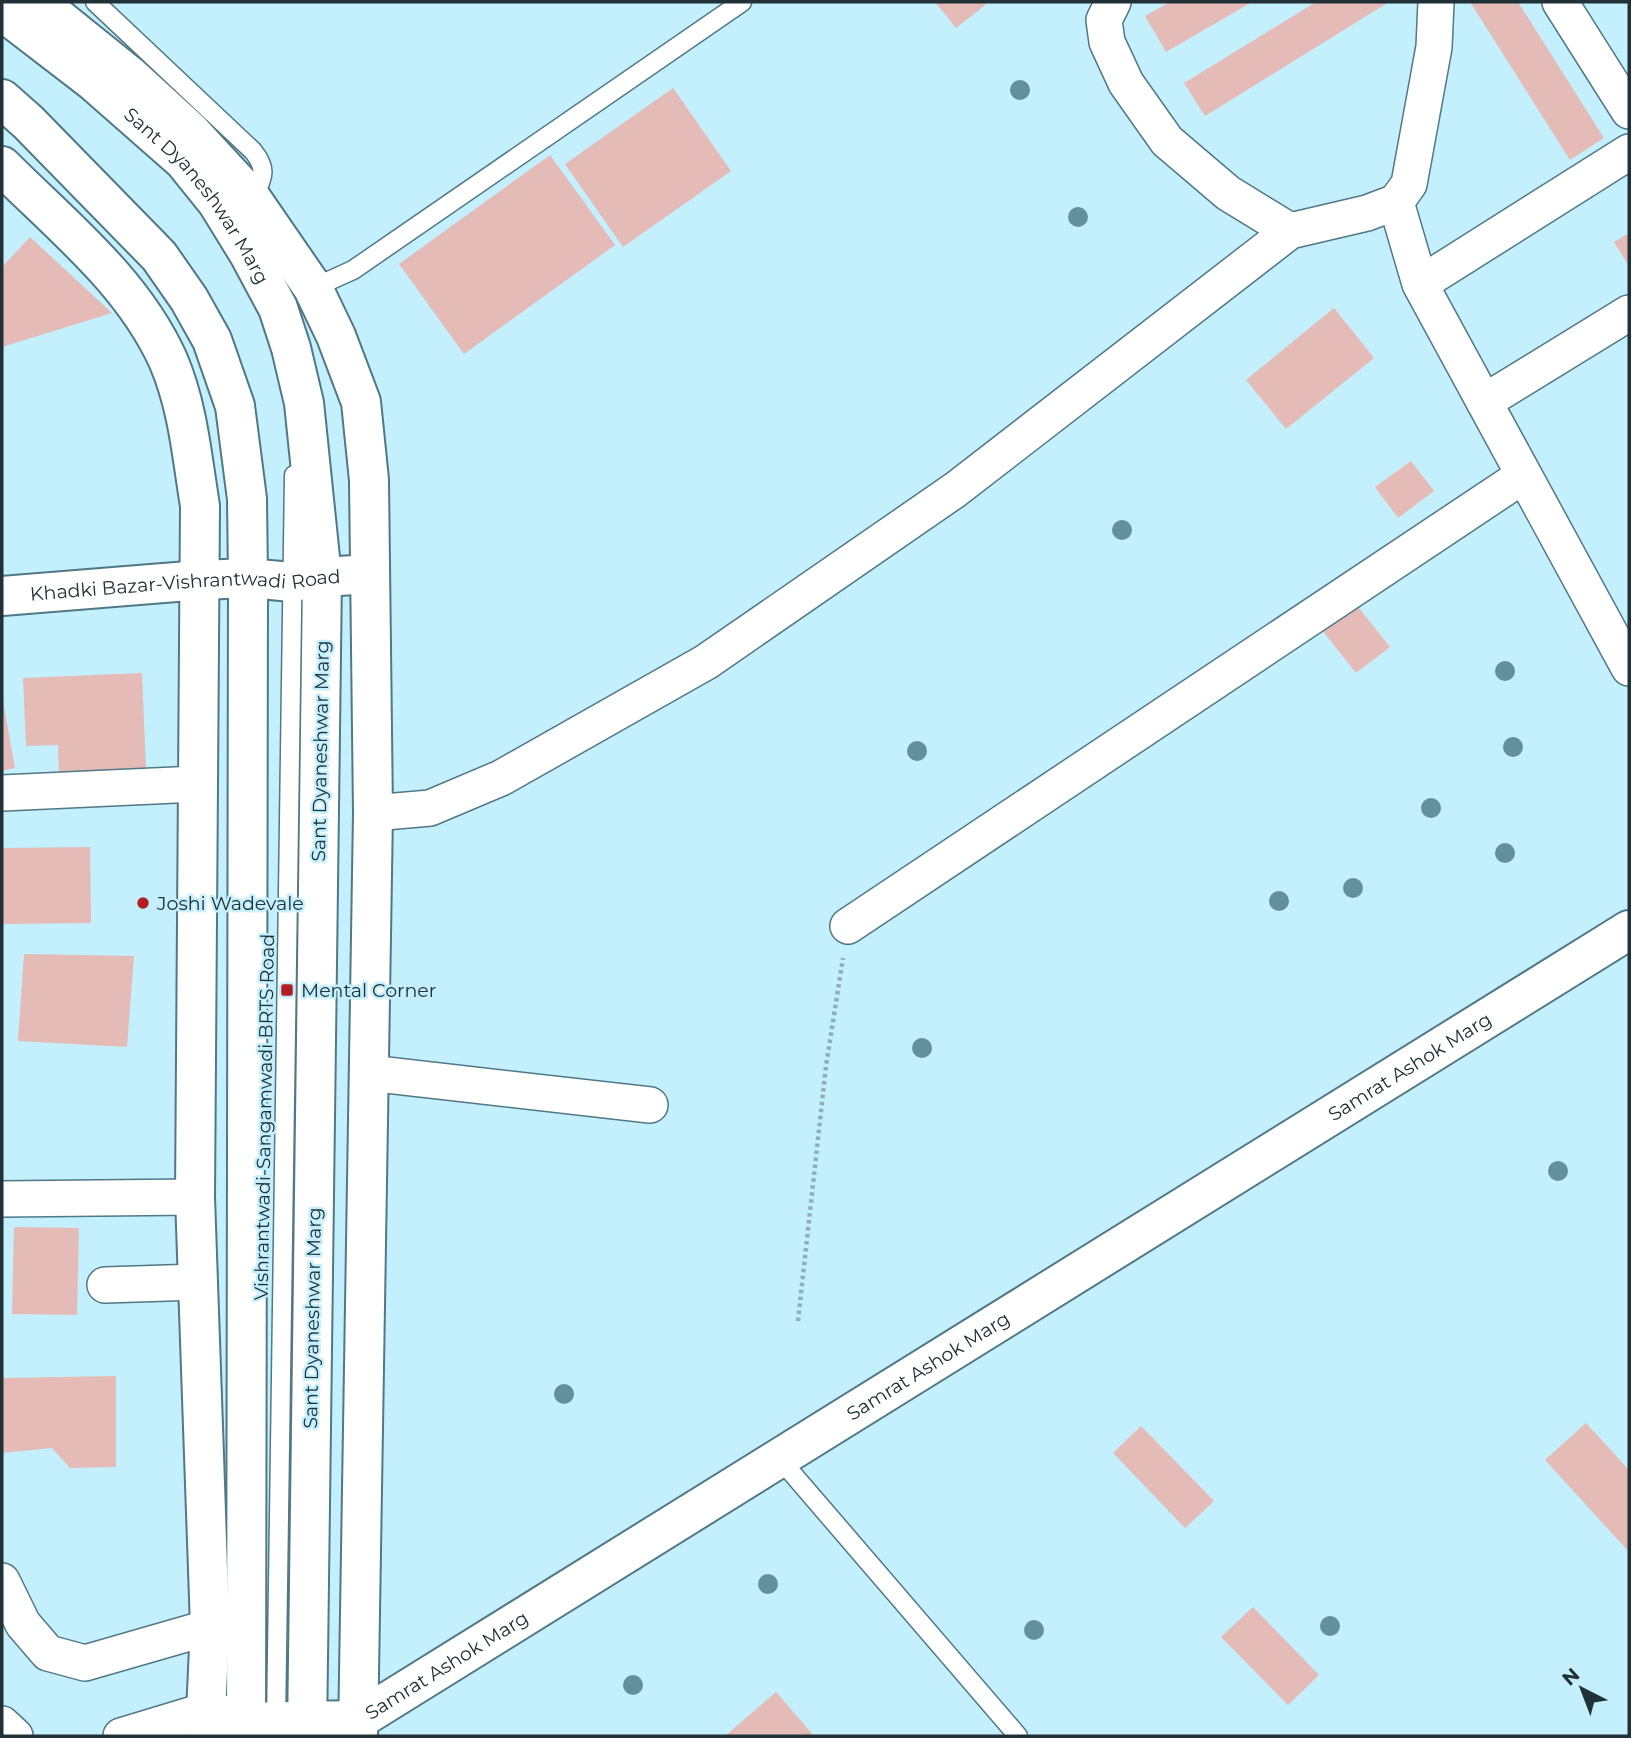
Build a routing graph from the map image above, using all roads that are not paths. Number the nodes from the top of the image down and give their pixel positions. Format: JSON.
{"nodes":[{"id":1,"x":95,"y":2,"type":"edge"},
{"id":2,"x":742,"y":2,"type":"edge"},
{"id":3,"x":1113,"y":2,"type":"edge"},
{"id":4,"x":1436,"y":2,"type":"edge"},
{"id":5,"x":1560,"y":2,"type":"edge"},
{"id":6,"x":47,"y":4,"type":"edge"},
{"id":7,"x":2,"y":11,"type":"edge"},
{"id":8,"x":2,"y":21,"type":"edge"},
{"id":9,"x":2,"y":99,"type":"edge"},
{"id":10,"x":1629,"y":111,"type":"edge"},
{"id":11,"x":1629,"y":152,"type":"edge"},
{"id":12,"x":2,"y":166,"type":"edge"},
{"id":13,"x":252,"y":200,"type":"junction"},
{"id":14,"x":1396,"y":202,"type":"junction"},
{"id":15,"x":1290,"y":230,"type":"junction"},
{"id":16,"x":1420,"y":284,"type":"junction"},
{"id":17,"x":313,"y":288,"type":"junction"},
{"id":18,"x":1629,"y":313,"type":"edge"},
{"id":19,"x":1485,"y":402,"type":"junction"},
{"id":20,"x":1524,"y":475,"type":"junction"},
{"id":21,"x":369,"y":575,"type":"junction"},
{"id":22,"x":248,"y":578,"type":"junction"},
{"id":23,"x":307,"y":579,"type":"junction"},
{"id":24,"x":201,"y":580,"type":"junction"},
{"id":25,"x":2,"y":597,"type":"edge"},
{"id":26,"x":1629,"y":668,"type":"edge"},
{"id":27,"x":197,"y":784,"type":"junction"},
{"id":28,"x":2,"y":793,"type":"edge"},
{"id":29,"x":373,"y":813,"type":"junction"},
{"id":30,"x":848,"y":926,"type":"road end"},
{"id":31,"x":1629,"y":930,"type":"edge"},
{"id":32,"x":369,"y":1073,"type":"junction"},
{"id":33,"x":650,"y":1105,"type":"dead end"},
{"id":34,"x":195,"y":1197,"type":"junction"},
{"id":35,"x":2,"y":1199,"type":"edge"},
{"id":36,"x":198,"y":1282,"type":"junction"},
{"id":37,"x":105,"y":1285,"type":"dead end"},
{"id":38,"x":779,"y":1458,"type":"junction"},
{"id":39,"x":2,"y":1581,"type":"edge"},
{"id":40,"x":210,"y":1627,"type":"junction"},
{"id":41,"x":206,"y":1723,"type":"edge"},
{"id":42,"x":2,"y":1724,"type":"edge"},
{"id":43,"x":358,"y":1728,"type":"edge"},
{"id":44,"x":276,"y":1729,"type":"edge"},
{"id":45,"x":15,"y":1736,"type":"edge"},
{"id":46,"x":121,"y":1736,"type":"edge"},
{"id":47,"x":1018,"y":1736,"type":"edge"}],
"edges":[{"from":1,"to":13,"type":"lane"},
{"from":2,"to":17,"type":"lane"},
{"from":3,"to":15,"type":"street"},
{"from":4,"to":14,"type":"street"},
{"from":5,"to":10,"type":"street"},
{"from":6,"to":13,"type":"street"},
{"from":7,"to":23,"type":"street","name":"Sant Dyaneshwar Marg"},
{"from":8,"to":23,"type":"lane"},
{"from":9,"to":22,"type":"street"},
{"from":11,"to":16,"type":"street"},
{"from":12,"to":24,"type":"street"},
{"from":13,"to":17,"type":"street"},
{"from":14,"to":15,"type":"street"},
{"from":14,"to":16,"type":"street"},
{"from":15,"to":29,"type":"street"},
{"from":16,"to":19,"type":"street"},
{"from":17,"to":21,"type":"street"},
{"from":18,"to":19,"type":"street"},
{"from":19,"to":20,"type":"street"},
{"from":20,"to":26,"type":"street"},
{"from":20,"to":30,"type":"street"},
{"from":21,"to":23,"type":"street","name":"Khadki Bazar-Vishrantwadi Road"},
{"from":21,"to":29,"type":"street"},
{"from":22,"to":23,"type":"street","name":"Khadki Bazar-Vishrantwadi Road"},
{"from":22,"to":24,"type":"street","name":"Khadki Bazar-Vishrantwadi Road"},
{"from":22,"to":44,"type":"street"},
{"from":23,"to":44,"type":"street","name":"Sant Dyaneshwar Marg"},
{"from":24,"to":25,"type":"street","name":"Khadki Bazar-Vishrantwadi Road"},
{"from":24,"to":27,"type":"street"},
{"from":27,"to":28,"type":"street"},
{"from":27,"to":34,"type":"street"},
{"from":29,"to":32,"type":"street"},
{"from":31,"to":38,"type":"street","name":"Samrat Ashok Marg"},
{"from":32,"to":33,"type":"street"},
{"from":32,"to":43,"type":"street"},
{"from":34,"to":35,"type":"street"},
{"from":34,"to":36,"type":"street"},
{"from":36,"to":37,"type":"street"},
{"from":36,"to":40,"type":"street"},
{"from":38,"to":43,"type":"street","name":"Samrat Ashok Marg"},
{"from":38,"to":47,"type":"lane"},
{"from":39,"to":40,"type":"street"},
{"from":40,"to":41,"type":"street"},
{"from":41,"to":44,"type":"street","name":"Samrat Ashok Marg"},
{"from":41,"to":46,"type":"street"},
{"from":42,"to":45,"type":"street"},
{"from":43,"to":44,"type":"street","name":"Samrat Ashok Marg"}]}
